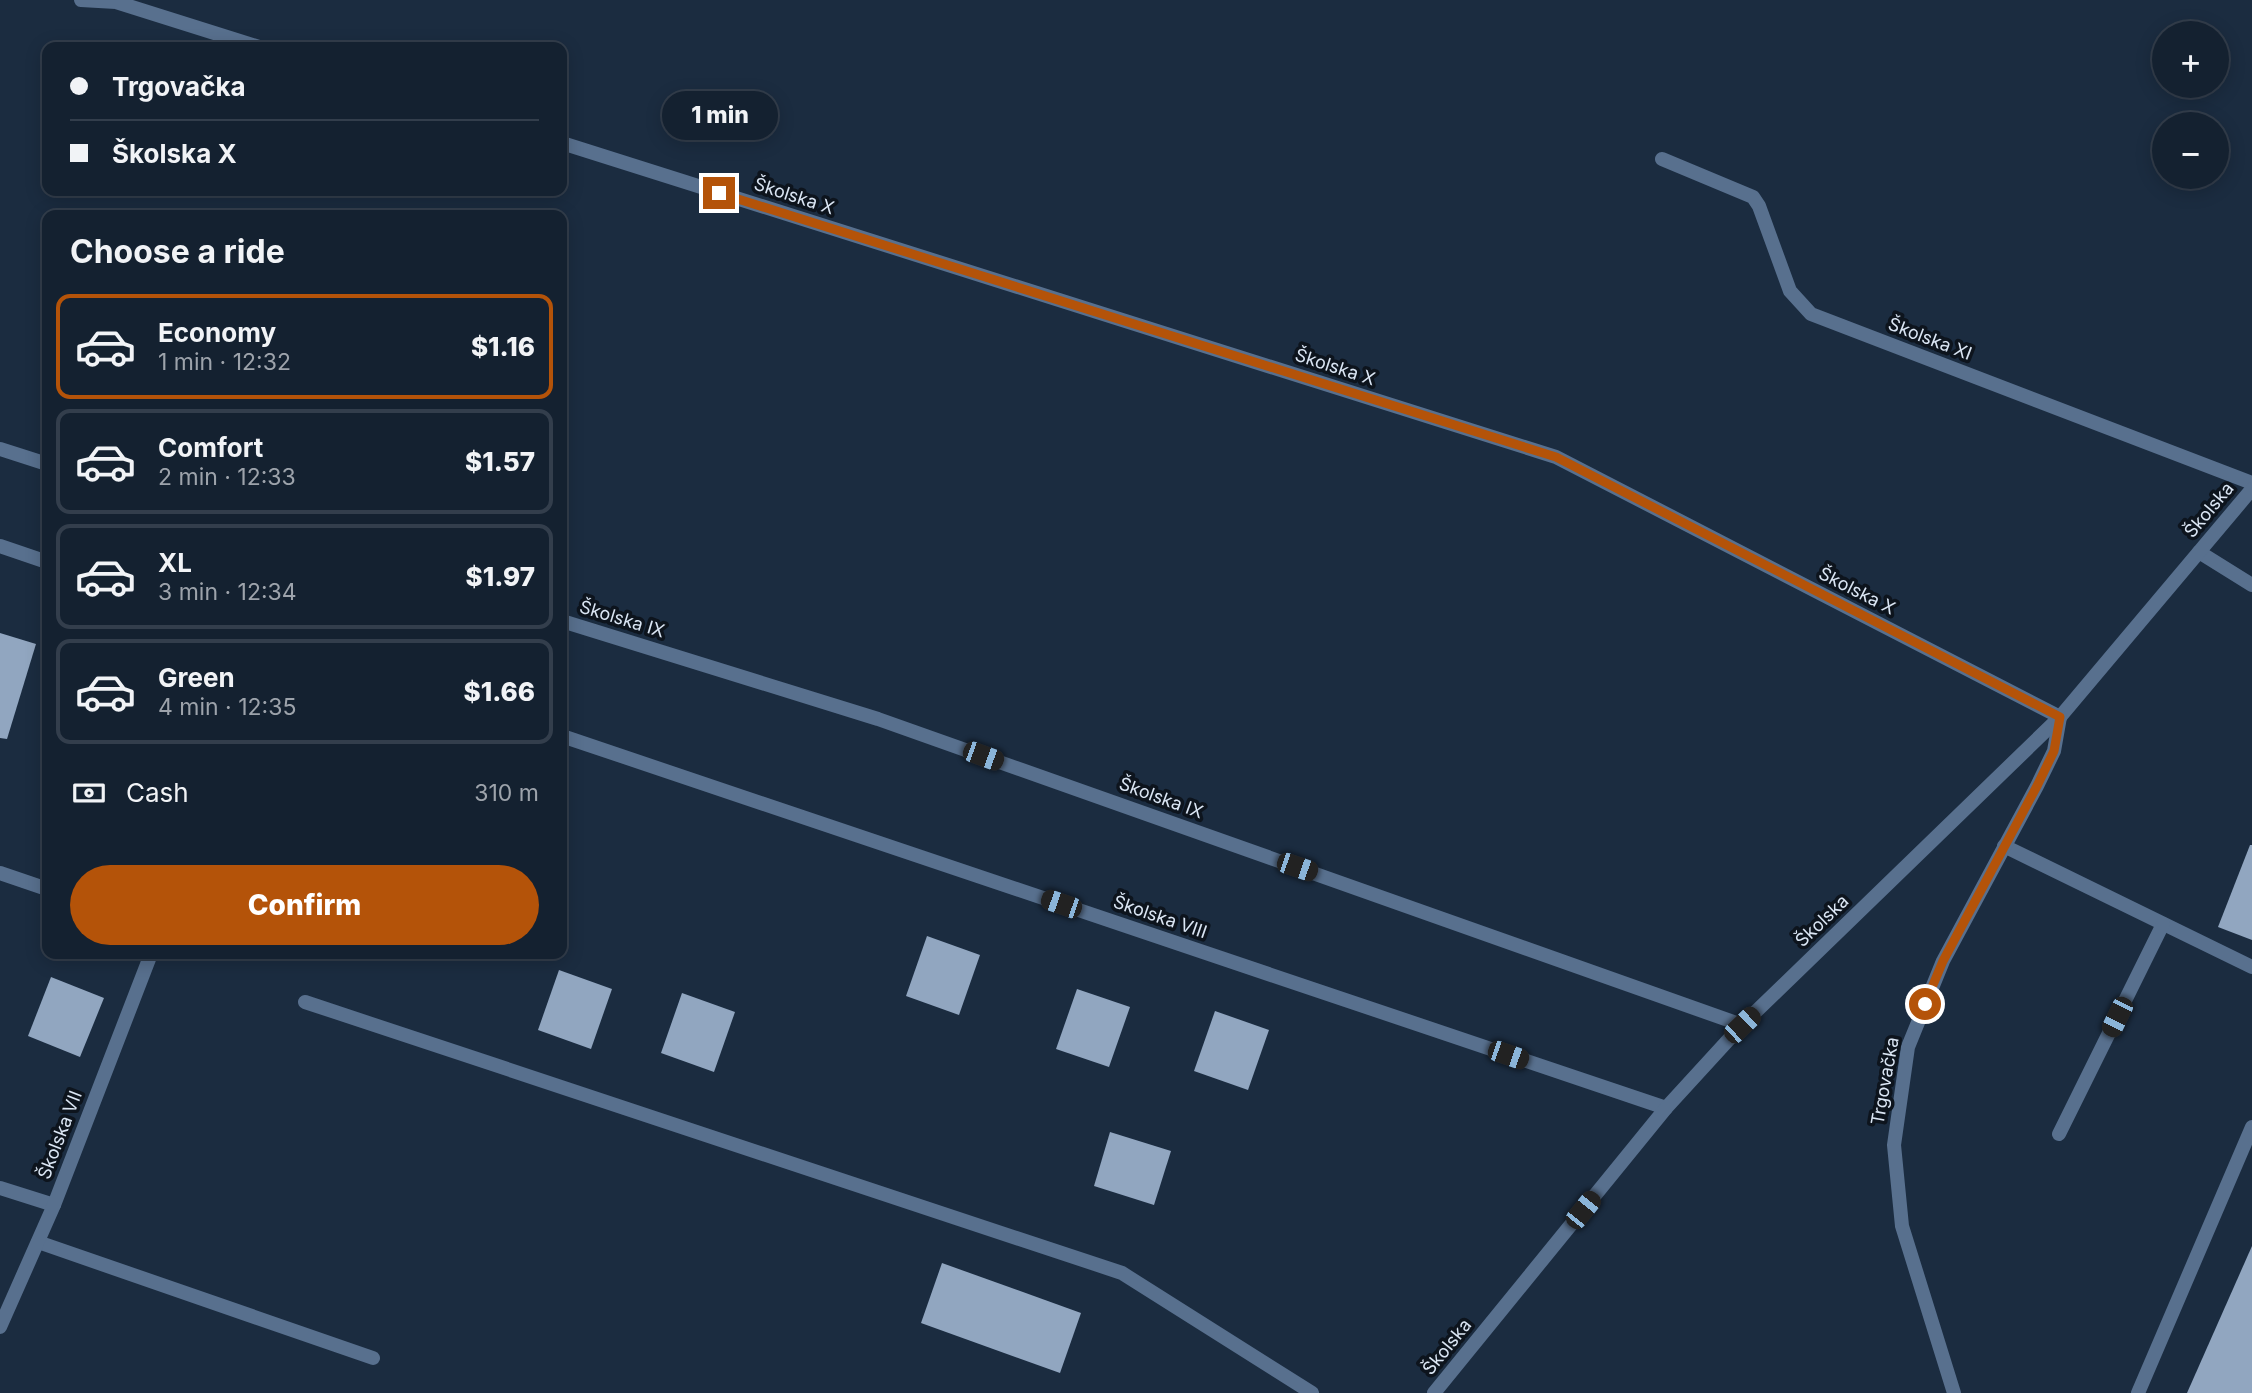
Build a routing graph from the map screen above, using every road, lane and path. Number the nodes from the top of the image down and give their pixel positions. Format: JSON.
{"nodes":[{"id":1,"x":81,"y":0,"type":"edge"},
{"id":2,"x":243,"y":42,"type":"edge"},
{"id":3,"x":567,"y":145,"type":"edge"},
{"id":4,"x":1661,"y":159,"type":"dead end"},
{"id":5,"x":0,"y":449,"type":"edge"},
{"id":6,"x":42,"y":462,"type":"edge"},
{"id":7,"x":2252,"y":483,"type":"edge"},
{"id":8,"x":2252,"y":489,"type":"edge"},
{"id":9,"x":0,"y":547,"type":"edge"},
{"id":10,"x":2199,"y":552,"type":"junction"},
{"id":11,"x":42,"y":560,"type":"edge"},
{"id":12,"x":2252,"y":585,"type":"edge"},
{"id":13,"x":567,"y":623,"type":"edge"},
{"id":14,"x":2060,"y":717,"type":"junction"},
{"id":15,"x":567,"y":738,"type":"edge"},
{"id":16,"x":2004,"y":846,"type":"junction"},
{"id":17,"x":0,"y":873,"type":"edge"},
{"id":18,"x":42,"y":887,"type":"edge"},
{"id":19,"x":2163,"y":923,"type":"junction"},
{"id":20,"x":149,"y":959,"type":"edge"},
{"id":21,"x":2252,"y":967,"type":"edge"},
{"id":22,"x":305,"y":1002,"type":"dead end"},
{"id":23,"x":1742,"y":1025,"type":"junction"},
{"id":24,"x":1666,"y":1108,"type":"junction"},
{"id":25,"x":2252,"y":1127,"type":"edge"},
{"id":26,"x":2059,"y":1134,"type":"dead end"},
{"id":27,"x":0,"y":1188,"type":"edge"},
{"id":28,"x":54,"y":1205,"type":"junction"},
{"id":29,"x":38,"y":1242,"type":"junction"},
{"id":30,"x":0,"y":1328,"type":"edge"},
{"id":31,"x":373,"y":1358,"type":"dead end"},
{"id":32,"x":1312,"y":1393,"type":"edge"},
{"id":33,"x":1434,"y":1393,"type":"edge"},
{"id":34,"x":1954,"y":1393,"type":"edge"},
{"id":35,"x":2138,"y":1393,"type":"edge"}],
"edges":[{"from":1,"to":2,"type":"street"},
{"from":3,"to":14,"type":"street","name":"Školska X"},
{"from":4,"to":7,"type":"street","name":"Školska XI"},
{"from":5,"to":6,"type":"street"},
{"from":8,"to":10,"type":"street","name":"Školska"},
{"from":9,"to":11,"type":"street"},
{"from":10,"to":12,"type":"street"},
{"from":10,"to":14,"type":"street","name":"Školska"},
{"from":13,"to":23,"type":"street","name":"Školska IX"},
{"from":14,"to":16,"type":"street","name":"Trgovačka"},
{"from":14,"to":23,"type":"street","name":"Školska"},
{"from":15,"to":24,"type":"street","name":"Školska VIII"},
{"from":16,"to":19,"type":"street"},
{"from":16,"to":34,"type":"street","name":"Trgovačka"},
{"from":17,"to":18,"type":"street"},
{"from":19,"to":21,"type":"street"},
{"from":19,"to":26,"type":"street"},
{"from":20,"to":28,"type":"street","name":"Školska VII"},
{"from":22,"to":32,"type":"street"},
{"from":23,"to":24,"type":"street","name":"Školska"},
{"from":24,"to":33,"type":"street","name":"Školska"},
{"from":25,"to":35,"type":"street"},
{"from":27,"to":28,"type":"street"},
{"from":28,"to":29,"type":"street","name":"Školska VII"},
{"from":29,"to":30,"type":"street","name":"Školska VII"},
{"from":29,"to":31,"type":"street"}]}
